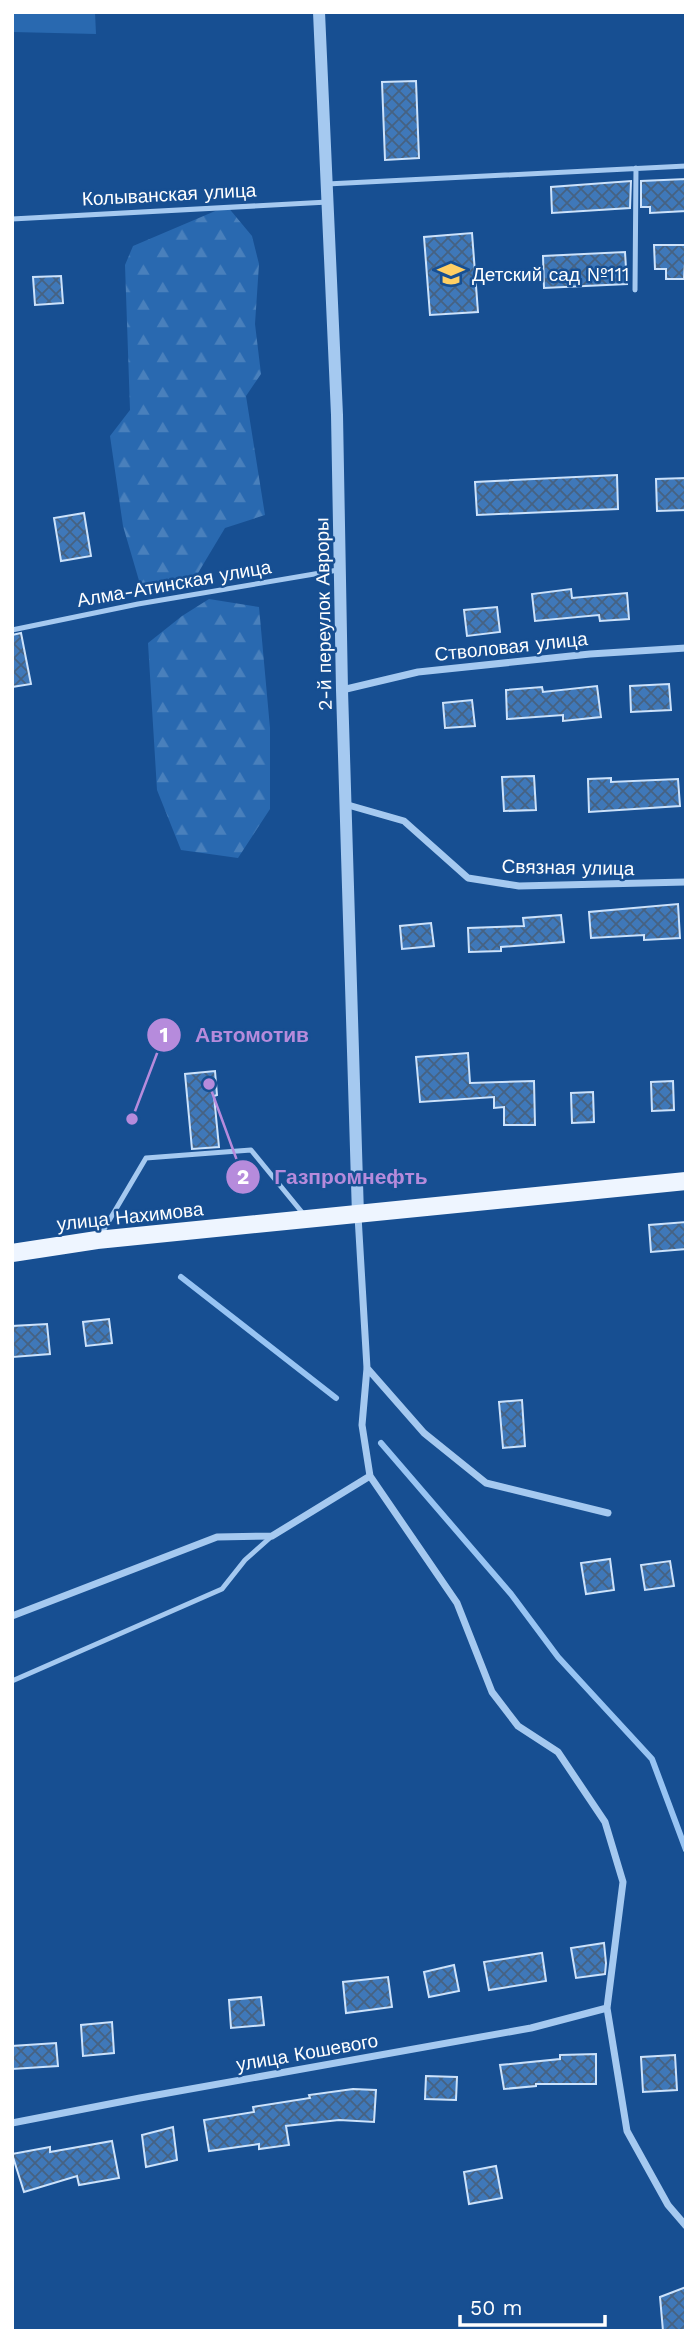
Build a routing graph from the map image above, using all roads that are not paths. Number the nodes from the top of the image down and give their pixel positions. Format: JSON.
{"nodes":[{"id":1,"x":319,"y":12,"type":"edge"},
{"id":2,"x":686,"y":166,"type":"edge"},
{"id":3,"x":636,"y":169,"type":"junction"},
{"id":4,"x":327,"y":184,"type":"junction"},
{"id":5,"x":328,"y":202,"type":"junction"},
{"id":6,"x":12,"y":219,"type":"edge"},
{"id":7,"x":635,"y":290,"type":"dead end"},
{"id":8,"x":342,"y":570,"type":"junction"},
{"id":9,"x":12,"y":630,"type":"edge"},
{"id":10,"x":686,"y":648,"type":"edge"},
{"id":11,"x":342,"y":690,"type":"junction"},
{"id":12,"x":348,"y":805,"type":"junction"},
{"id":13,"x":686,"y":883,"type":"edge"},
{"id":14,"x":686,"y":1181,"type":"edge"},
{"id":15,"x":358,"y":1215,"type":"junction"},
{"id":16,"x":307,"y":1218,"type":"junction"},
{"id":17,"x":97,"y":1240,"type":"junction"},
{"id":18,"x":12,"y":1253,"type":"edge"},
{"id":19,"x":368,"y":1368,"type":"junction"},
{"id":20,"x":370,"y":1476,"type":"junction"},
{"id":21,"x":608,"y":1513,"type":"dead end"},
{"id":22,"x":272,"y":1536,"type":"junction"},
{"id":23,"x":12,"y":1616,"type":"edge"},
{"id":24,"x":12,"y":1681,"type":"edge"},
{"id":25,"x":607,"y":2008,"type":"junction"},
{"id":26,"x":12,"y":2123,"type":"edge"},
{"id":27,"x":686,"y":2226,"type":"edge"}],
"edges":[{"from":1,"to":4,"type":"street","name":"2-й переулок Авроры"},
{"from":2,"to":3,"type":"lane"},
{"from":3,"to":4,"type":"lane"},
{"from":3,"to":7,"type":"lane"},
{"from":4,"to":5,"type":"street","name":"2-й переулок Авроры"},
{"from":5,"to":6,"type":"lane","name":"Колыванская улица"},
{"from":5,"to":8,"type":"street","name":"2-й переулок Авроры"},
{"from":8,"to":9,"type":"lane","name":"Алма-Атинская улица"},
{"from":8,"to":11,"type":"street","name":"2-й переулок Авроры"},
{"from":10,"to":11,"type":"street","name":"Стволовая улица"},
{"from":11,"to":12,"type":"street","name":"2-й переулок Авроры"},
{"from":12,"to":13,"type":"street","name":"Связная улица"},
{"from":12,"to":15,"type":"street","name":"2-й переулок Авроры"},
{"from":14,"to":15,"type":"main road","name":"улица Нахимова"},
{"from":15,"to":16,"type":"main road","name":"улица Нахимова"},
{"from":15,"to":19,"type":"street"},
{"from":16,"to":17,"type":"main road","name":"улица Нахимова"},
{"from":16,"to":17,"type":"lane"},
{"from":17,"to":18,"type":"main road","name":"улица Нахимова"},
{"from":19,"to":20,"type":"street"},
{"from":19,"to":21,"type":"street"},
{"from":20,"to":22,"type":"street"},
{"from":20,"to":25,"type":"street"},
{"from":22,"to":23,"type":"street"},
{"from":22,"to":24,"type":"lane"},
{"from":25,"to":26,"type":"street","name":"улица Кошевого"},
{"from":25,"to":27,"type":"street"}]}
